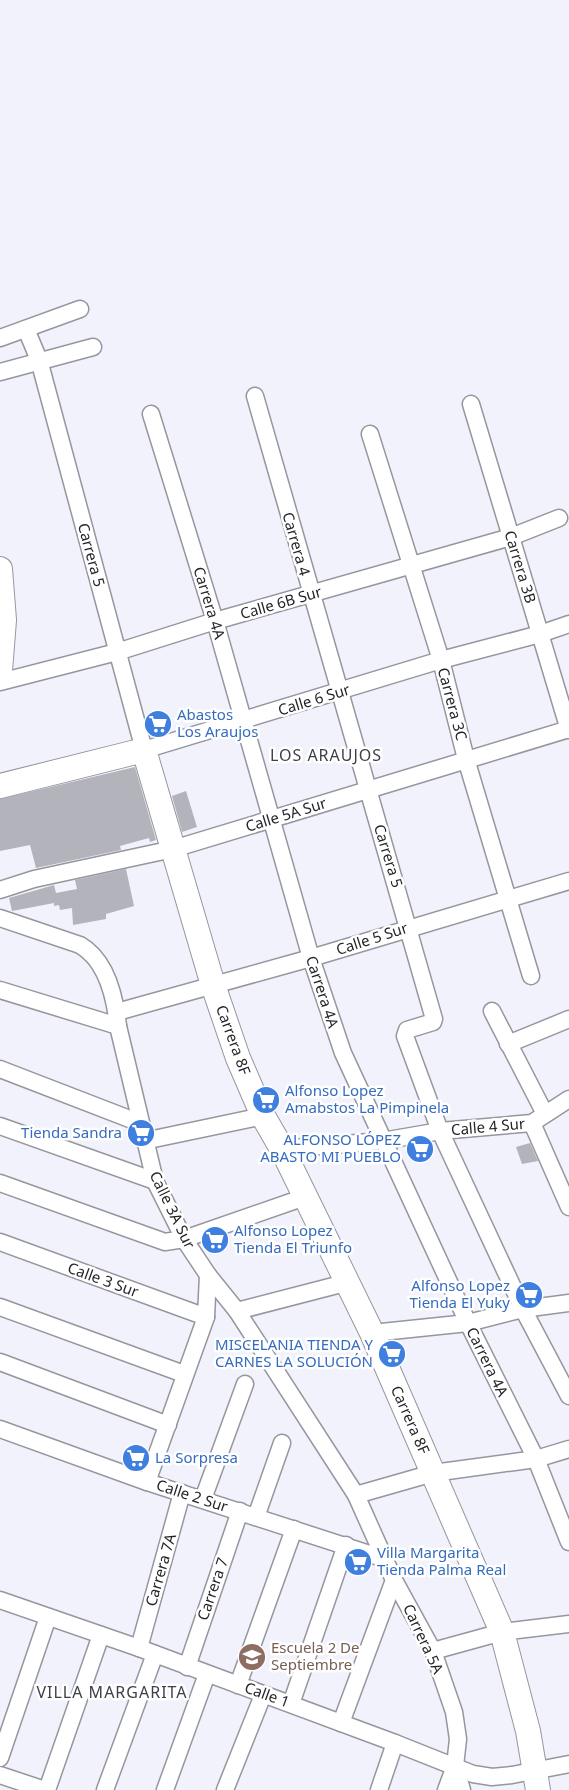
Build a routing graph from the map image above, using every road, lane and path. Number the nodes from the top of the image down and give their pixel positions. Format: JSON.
{"nodes":[{"id":1,"x":80,"y":309,"type":"dead end"},
{"id":2,"x":26,"y":329,"type":"junction"},
{"id":3,"x":0,"y":338,"type":"edge"},
{"id":4,"x":93,"y":346,"type":"dead end"},
{"id":5,"x":39,"y":360,"type":"junction"},
{"id":6,"x":0,"y":372,"type":"edge"},
{"id":7,"x":255,"y":396,"type":"dead end"},
{"id":8,"x":471,"y":404,"type":"dead end"},
{"id":9,"x":151,"y":414,"type":"dead end"},
{"id":10,"x":370,"y":434,"type":"dead end"},
{"id":11,"x":559,"y":518,"type":"dead end"},
{"id":12,"x":511,"y":537,"type":"junction"},
{"id":13,"x":411,"y":567,"type":"junction"},
{"id":14,"x":0,"y":569,"type":"edge"},
{"id":15,"x":310,"y":594,"type":"junction"},
{"id":16,"x":215,"y":621,"type":"junction"},
{"id":17,"x":569,"y":624,"type":"edge"},
{"id":18,"x":540,"y":634,"type":"junction"},
{"id":19,"x":117,"y":652,"type":"junction"},
{"id":20,"x":441,"y":660,"type":"junction"},
{"id":21,"x":0,"y":671,"type":"edge"},
{"id":22,"x":0,"y":682,"type":"edge"},
{"id":23,"x":341,"y":692,"type":"junction"},
{"id":24,"x":242,"y":721,"type":"junction"},
{"id":25,"x":569,"y":729,"type":"edge"},
{"id":26,"x":144,"y":750,"type":"junction"},
{"id":27,"x":466,"y":759,"type":"junction"},
{"id":28,"x":0,"y":786,"type":"edge"},
{"id":29,"x":368,"y":790,"type":"junction"},
{"id":30,"x":272,"y":820,"type":"junction"},
{"id":31,"x":173,"y":849,"type":"junction"},
{"id":32,"x":569,"y":881,"type":"edge"},
{"id":33,"x":0,"y":890,"type":"edge"},
{"id":34,"x":508,"y":898,"type":"junction"},
{"id":35,"x":0,"y":918,"type":"edge"},
{"id":36,"x":410,"y":927,"type":"junction"},
{"id":37,"x":311,"y":958,"type":"junction"},
{"id":38,"x":531,"y":976,"type":"dead end"},
{"id":39,"x":213,"y":985,"type":"junction"},
{"id":40,"x":0,"y":990,"type":"edge"},
{"id":41,"x":492,"y":1011,"type":"dead end"},
{"id":42,"x":118,"y":1019,"type":"junction"},
{"id":43,"x":569,"y":1019,"type":"edge"},
{"id":44,"x":508,"y":1044,"type":"junction"},
{"id":45,"x":0,"y":1069,"type":"edge"},
{"id":46,"x":569,"y":1099,"type":"edge"},
{"id":47,"x":263,"y":1116,"type":"junction"},
{"id":48,"x":539,"y":1119,"type":"junction"},
{"id":49,"x":140,"y":1123,"type":"junction"},
{"id":50,"x":0,"y":1126,"type":"edge"},
{"id":51,"x":440,"y":1131,"type":"junction"},
{"id":52,"x":144,"y":1141,"type":"junction"},
{"id":53,"x":382,"y":1141,"type":"junction"},
{"id":54,"x":282,"y":1149,"type":"junction"},
{"id":55,"x":155,"y":1181,"type":"junction"},
{"id":56,"x":0,"y":1183,"type":"edge"},
{"id":57,"x":305,"y":1197,"type":"junction"},
{"id":58,"x":569,"y":1207,"type":"edge"},
{"id":59,"x":184,"y":1239,"type":"junction"},
{"id":60,"x":0,"y":1242,"type":"edge"},
{"id":61,"x":208,"y":1275,"type":"junction"},
{"id":62,"x":345,"y":1283,"type":"junction"},
{"id":63,"x":569,"y":1303,"type":"edge"},
{"id":64,"x":0,"y":1307,"type":"edge"},
{"id":65,"x":523,"y":1310,"type":"junction"},
{"id":66,"x":237,"y":1311,"type":"junction"},
{"id":67,"x":206,"y":1317,"type":"junction"},
{"id":68,"x":468,"y":1323,"type":"junction"},
{"id":69,"x":372,"y":1333,"type":"junction"},
{"id":70,"x":0,"y":1362,"type":"edge"},
{"id":71,"x":184,"y":1374,"type":"junction"},
{"id":72,"x":245,"y":1384,"type":"dead end"},
{"id":73,"x":569,"y":1396,"type":"edge"},
{"id":74,"x":168,"y":1425,"type":"junction"},
{"id":75,"x":1,"y":1432,"type":"edge"},
{"id":76,"x":282,"y":1443,"type":"dead end"},
{"id":77,"x":569,"y":1449,"type":"edge"},
{"id":78,"x":536,"y":1459,"type":"junction"},
{"id":79,"x":434,"y":1473,"type":"junction"},
{"id":80,"x":147,"y":1482,"type":"junction"},
{"id":81,"x":182,"y":1493,"type":"junction"},
{"id":82,"x":356,"y":1495,"type":"junction"},
{"id":83,"x":202,"y":1499,"type":"junction"},
{"id":84,"x":240,"y":1512,"type":"junction"},
{"id":85,"x":256,"y":1517,"type":"junction"},
{"id":86,"x":294,"y":1529,"type":"junction"},
{"id":87,"x":569,"y":1542,"type":"edge"},
{"id":88,"x":346,"y":1546,"type":"junction"},
{"id":89,"x":385,"y":1559,"type":"junction"},
{"id":90,"x":394,"y":1580,"type":"junction"},
{"id":91,"x":0,"y":1600,"type":"edge"},
{"id":92,"x":48,"y":1617,"type":"junction"},
{"id":93,"x":569,"y":1624,"type":"edge"},
{"id":94,"x":502,"y":1632,"type":"junction"},
{"id":95,"x":101,"y":1635,"type":"junction"},
{"id":96,"x":139,"y":1648,"type":"junction"},
{"id":97,"x":433,"y":1652,"type":"junction"},
{"id":98,"x":155,"y":1654,"type":"junction"},
{"id":99,"x":187,"y":1667,"type":"junction"},
{"id":100,"x":207,"y":1674,"type":"junction"},
{"id":101,"x":238,"y":1684,"type":"junction"},
{"id":102,"x":263,"y":1695,"type":"junction"},
{"id":103,"x":291,"y":1704,"type":"junction"},
{"id":104,"x":341,"y":1723,"type":"junction"},
{"id":105,"x":395,"y":1742,"type":"junction"},
{"id":106,"x":0,"y":1758,"type":"edge"},
{"id":107,"x":569,"y":1764,"type":"edge"},
{"id":108,"x":455,"y":1766,"type":"junction"},
{"id":109,"x":0,"y":1775,"type":"edge"},
{"id":110,"x":536,"y":1781,"type":"edge"},
{"id":111,"x":46,"y":1790,"type":"edge"},
{"id":112,"x":105,"y":1790,"type":"edge"},
{"id":113,"x":165,"y":1790,"type":"edge"},
{"id":114,"x":226,"y":1790,"type":"edge"},
{"id":115,"x":379,"y":1790,"type":"edge"},
{"id":116,"x":446,"y":1790,"type":"edge"},
{"id":117,"x":462,"y":1790,"type":"edge"}],
"edges":[{"from":1,"to":2,"type":"street"},
{"from":2,"to":3,"type":"street"},
{"from":2,"to":5,"type":"street","name":"Carrera 5"},
{"from":4,"to":5,"type":"street"},
{"from":5,"to":6,"type":"street"},
{"from":5,"to":19,"type":"street","name":"Carrera 5"},
{"from":7,"to":15,"type":"street","name":"Carrera 4"},
{"from":8,"to":12,"type":"street","name":"Carrera 3B"},
{"from":9,"to":16,"type":"street","name":"Carrera 4A"},
{"from":10,"to":13,"type":"street","name":"Carrera 3C"},
{"from":11,"to":12,"type":"street","name":"Calle 6B Sur"},
{"from":12,"to":13,"type":"street","name":"Calle 6B Sur"},
{"from":12,"to":18,"type":"street","name":"Carrera 3B"},
{"from":13,"to":15,"type":"street","name":"Calle 6B Sur"},
{"from":13,"to":20,"type":"street","name":"Carrera 3C"},
{"from":14,"to":21,"type":"street"},
{"from":15,"to":16,"type":"street","name":"Calle 6B Sur"},
{"from":15,"to":23,"type":"street","name":"Carrera 4"},
{"from":16,"to":19,"type":"street","name":"Calle 6B Sur"},
{"from":16,"to":24,"type":"street","name":"Carrera 4A"},
{"from":17,"to":18,"type":"street","name":"Calle 6 Sur"},
{"from":18,"to":20,"type":"street","name":"Calle 6 Sur"},
{"from":18,"to":25,"type":"street","name":"Carrera 3B"},
{"from":19,"to":22,"type":"street","name":"Calle 6B Sur"},
{"from":19,"to":26,"type":"street","name":"Carrera 5"},
{"from":20,"to":23,"type":"street","name":"Calle 6 Sur"},
{"from":20,"to":27,"type":"street","name":"Carrera 3C"},
{"from":23,"to":24,"type":"street","name":"Calle 6 Sur"},
{"from":23,"to":29,"type":"street","name":"Carrera 5"},
{"from":24,"to":26,"type":"street","name":"Calle 6 Sur"},
{"from":24,"to":30,"type":"street","name":"Carrera 4A"},
{"from":25,"to":27,"type":"street","name":"Calle 5A Sur"},
{"from":26,"to":28,"type":"street","name":"Calle 6 Sur"},
{"from":26,"to":31,"type":"street","name":"Carrera 8F"},
{"from":27,"to":29,"type":"street","name":"Calle 5A Sur"},
{"from":27,"to":34,"type":"street","name":"Carrera 3C"},
{"from":29,"to":30,"type":"street","name":"Calle 5A Sur"},
{"from":29,"to":36,"type":"street","name":"Carrera 5"},
{"from":30,"to":31,"type":"street","name":"Calle 5A Sur"},
{"from":30,"to":37,"type":"street","name":"Carrera 4A"},
{"from":31,"to":33,"type":"street","name":"Calle 5A Sur"},
{"from":31,"to":39,"type":"street","name":"Carrera 8F"},
{"from":32,"to":34,"type":"street","name":"Calle 5 Sur"},
{"from":34,"to":36,"type":"street","name":"Calle 5 Sur"},
{"from":34,"to":38,"type":"street","name":"Carrera 3C"},
{"from":35,"to":42,"type":"street","name":"Calle 3A Sur"},
{"from":36,"to":37,"type":"street","name":"Calle 5 Sur"},
{"from":36,"to":51,"type":"street","name":"Carrera 5"},
{"from":37,"to":39,"type":"street","name":"Calle 5 Sur"},
{"from":37,"to":53,"type":"street","name":"Carrera 4A"},
{"from":39,"to":42,"type":"street","name":"Calle 5 Sur"},
{"from":39,"to":47,"type":"street","name":"Carrera 8F"},
{"from":40,"to":42,"type":"street"},
{"from":41,"to":44,"type":"street"},
{"from":42,"to":49,"type":"street","name":"Calle 3A Sur"},
{"from":43,"to":44,"type":"street"},
{"from":44,"to":48,"type":"street"},
{"from":45,"to":49,"type":"street"},
{"from":46,"to":48,"type":"street","name":"Calle 4 Sur"},
{"from":47,"to":52,"type":"street"},
{"from":47,"to":54,"type":"street","name":"Carrera 8F"},
{"from":48,"to":51,"type":"street","name":"Calle 4 Sur"},
{"from":48,"to":58,"type":"street"},
{"from":49,"to":52,"type":"street","name":"Calle 3A Sur"},
{"from":50,"to":55,"type":"street"},
{"from":51,"to":53,"type":"street","name":"Calle 4 Sur"},
{"from":51,"to":65,"type":"street"},
{"from":52,"to":55,"type":"street","name":"Calle 3A Sur"},
{"from":53,"to":54,"type":"street","name":"Calle 4 Sur"},
{"from":53,"to":68,"type":"street","name":"Carrera 4A"},
{"from":54,"to":57,"type":"street","name":"Carrera 8F"},
{"from":55,"to":59,"type":"street","name":"Calle 3A Sur"},
{"from":56,"to":59,"type":"street"},
{"from":57,"to":59,"type":"street"},
{"from":57,"to":62,"type":"street","name":"Carrera 8F"},
{"from":59,"to":61,"type":"street","name":"Calle 3A Sur"},
{"from":60,"to":67,"type":"street","name":"Calle 3 Sur"},
{"from":61,"to":66,"type":"street","name":"Calle 3A Sur"},
{"from":61,"to":67,"type":"street"},
{"from":62,"to":66,"type":"street"},
{"from":62,"to":69,"type":"street","name":"Carrera 8F"},
{"from":63,"to":65,"type":"street"},
{"from":64,"to":71,"type":"street"},
{"from":65,"to":68,"type":"street"},
{"from":65,"to":73,"type":"street"},
{"from":66,"to":82,"type":"street","name":"Calle 3A Sur"},
{"from":67,"to":71,"type":"street"},
{"from":68,"to":69,"type":"street"},
{"from":68,"to":78,"type":"street","name":"Carrera 4A"},
{"from":69,"to":79,"type":"street","name":"Carrera 8F"},
{"from":70,"to":74,"type":"street"},
{"from":71,"to":74,"type":"street"},
{"from":72,"to":83,"type":"street"},
{"from":74,"to":80,"type":"street"},
{"from":75,"to":80,"type":"street","name":"Calle 2 Sur"},
{"from":76,"to":85,"type":"street"},
{"from":77,"to":78,"type":"street"},
{"from":78,"to":79,"type":"street"},
{"from":78,"to":87,"type":"street","name":"Carrera 4A"},
{"from":79,"to":82,"type":"street"},
{"from":79,"to":94,"type":"street","name":"Carrera 8F"},
{"from":80,"to":81,"type":"street","name":"Calle 2 Sur"},
{"from":81,"to":83,"type":"street","name":"Calle 2 Sur"},
{"from":81,"to":96,"type":"street","name":"Carrera 7A"},
{"from":82,"to":89,"type":"street","name":"Carrera 5A"},
{"from":83,"to":84,"type":"street","name":"Calle 2 Sur"},
{"from":84,"to":85,"type":"street","name":"Calle 2 Sur"},
{"from":84,"to":99,"type":"street","name":"Carrera 7"},
{"from":85,"to":86,"type":"street","name":"Calle 2 Sur"},
{"from":86,"to":88,"type":"street","name":"Calle 2 Sur"},
{"from":86,"to":101,"type":"street"},
{"from":88,"to":89,"type":"street","name":"Calle 2 Sur"},
{"from":88,"to":103,"type":"street"},
{"from":89,"to":90,"type":"street","name":"Carrera 5A"},
{"from":90,"to":97,"type":"street","name":"Carrera 5A"},
{"from":90,"to":104,"type":"street"},
{"from":91,"to":92,"type":"street","name":"Calle 1"},
{"from":92,"to":95,"type":"street","name":"Calle 1"},
{"from":92,"to":106,"type":"street"},
{"from":93,"to":94,"type":"street"},
{"from":94,"to":97,"type":"street"},
{"from":94,"to":110,"type":"street","name":"Carrera 8F"},
{"from":95,"to":96,"type":"street","name":"Calle 1"},
{"from":95,"to":111,"type":"street"},
{"from":96,"to":98,"type":"street","name":"Calle 1"},
{"from":97,"to":108,"type":"street","name":"Carrera 5A"},
{"from":98,"to":99,"type":"street","name":"Calle 1"},
{"from":98,"to":112,"type":"street"},
{"from":99,"to":100,"type":"street","name":"Calle 1"},
{"from":100,"to":101,"type":"street","name":"Calle 1"},
{"from":100,"to":113,"type":"street"},
{"from":101,"to":102,"type":"street","name":"Calle 1"},
{"from":102,"to":103,"type":"street","name":"Calle 1"},
{"from":102,"to":114,"type":"street"},
{"from":103,"to":104,"type":"street","name":"Calle 1"},
{"from":104,"to":105,"type":"street","name":"Calle 1"},
{"from":105,"to":108,"type":"street","name":"Calle 1"},
{"from":105,"to":115,"type":"street"},
{"from":107,"to":110,"type":"street","name":"Calle 1"},
{"from":108,"to":110,"type":"street","name":"Calle 1"},
{"from":108,"to":116,"type":"street"},
{"from":108,"to":117,"type":"street","name":"Carrera 5A"},
{"from":109,"to":111,"type":"street"}]}
